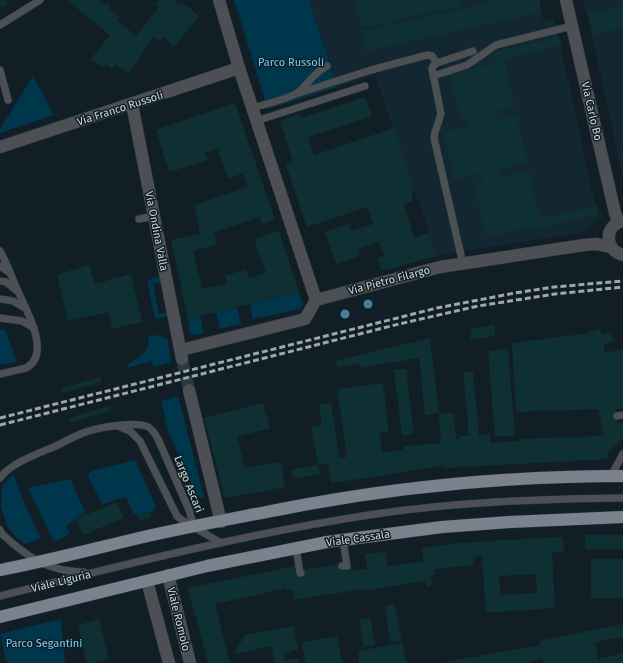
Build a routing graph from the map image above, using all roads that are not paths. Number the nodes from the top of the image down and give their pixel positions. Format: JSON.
{"nodes":[{"id":1,"x":40,"y":0,"type":"edge"},
{"id":2,"x":219,"y":0,"type":"edge"},
{"id":3,"x":566,"y":0,"type":"edge"},
{"id":4,"x":0,"y":25,"type":"edge"},
{"id":5,"x":572,"y":26,"type":"junction"},
{"id":6,"x":473,"y":51,"type":"dead end"},
{"id":7,"x":437,"y":63,"type":"junction"},
{"id":8,"x":327,"y":66,"type":"dead end"},
{"id":9,"x":239,"y":68,"type":"junction"},
{"id":10,"x":0,"y":70,"type":"edge"},
{"id":11,"x":433,"y":76,"type":"junction"},
{"id":12,"x":365,"y":86,"type":"dead end"},
{"id":13,"x":296,"y":94,"type":"junction"},
{"id":14,"x":8,"y":100,"type":"dead end"},
{"id":15,"x":132,"y":104,"type":"junction"},
{"id":16,"x":252,"y":108,"type":"junction"},
{"id":17,"x":256,"y":121,"type":"junction"},
{"id":18,"x":0,"y":147,"type":"edge"},
{"id":19,"x":154,"y":216,"type":"junction"},
{"id":20,"x":140,"y":219,"type":"dead end"},
{"id":21,"x":621,"y":221,"type":"edge"},
{"id":22,"x":611,"y":247,"type":"junction"},
{"id":23,"x":0,"y":251,"type":"edge"},
{"id":24,"x":623,"y":255,"type":"edge"},
{"id":25,"x":463,"y":264,"type":"junction"},
{"id":26,"x":0,"y":266,"type":"edge"},
{"id":27,"x":10,"y":274,"type":"junction"},
{"id":28,"x":0,"y":281,"type":"edge"},
{"id":29,"x":18,"y":292,"type":"junction"},
{"id":30,"x":0,"y":299,"type":"edge"},
{"id":31,"x":316,"y":300,"type":"junction"},
{"id":32,"x":26,"y":308,"type":"junction"},
{"id":33,"x":0,"y":318,"type":"edge"},
{"id":34,"x":34,"y":329,"type":"junction"},
{"id":35,"x":0,"y":374,"type":"edge"},
{"id":36,"x":189,"y":390,"type":"tunnel mouth"},
{"id":37,"x":108,"y":427,"type":"junction"},
{"id":38,"x":623,"y":454,"type":"edge"},
{"id":39,"x":617,"y":476,"type":"edge"},
{"id":40,"x":0,"y":478,"type":"edge"},
{"id":41,"x":623,"y":498,"type":"edge"},
{"id":42,"x":623,"y":517,"type":"edge"},
{"id":43,"x":221,"y":522,"type":"junction"},
{"id":44,"x":194,"y":527,"type":"junction"},
{"id":45,"x":0,"y":530,"type":"edge"},
{"id":46,"x":343,"y":540,"type":"junction"},
{"id":47,"x":221,"y":543,"type":"junction"},
{"id":48,"x":296,"y":548,"type":"junction"},
{"id":49,"x":40,"y":562,"type":"junction"},
{"id":50,"x":342,"y":566,"type":"dead end"},
{"id":51,"x":0,"y":570,"type":"edge"},
{"id":52,"x":96,"y":572,"type":"junction"},
{"id":53,"x":301,"y":573,"type":"dead end"},
{"id":54,"x":168,"y":575,"type":"junction"},
{"id":55,"x":147,"y":581,"type":"junction"},
{"id":56,"x":98,"y":593,"type":"joint"},
{"id":57,"x":0,"y":596,"type":"edge"},
{"id":58,"x":0,"y":617,"type":"edge"},
{"id":59,"x":168,"y":663,"type":"edge"},
{"id":60,"x":190,"y":663,"type":"edge"}],
"edges":[{"from":1,"to":4,"type":"lane"},
{"from":2,"to":9,"type":"street"},
{"from":3,"to":5,"type":"street","name":"Via Carlo Bo"},
{"from":5,"to":11,"type":"lane"},
{"from":5,"to":21,"type":"street","name":"Via Carlo Bo"},
{"from":6,"to":7,"type":"lane"},
{"from":7,"to":11,"type":"lane"},
{"from":7,"to":13,"type":"lane"},
{"from":8,"to":13,"type":"lane"},
{"from":9,"to":15,"type":"street","name":"Via Franco Russoli"},
{"from":9,"to":16,"type":"street"},
{"from":10,"to":14,"type":"lane"},
{"from":11,"to":25,"type":"lane"},
{"from":12,"to":17,"type":"lane"},
{"from":13,"to":16,"type":"lane"},
{"from":15,"to":18,"type":"street","name":"Via Franco Russoli"},
{"from":15,"to":19,"type":"street","name":"Via Ondina Valla"},
{"from":16,"to":17,"type":"street"},
{"from":17,"to":31,"type":"street"},
{"from":19,"to":20,"type":"lane"},
{"from":19,"to":31,"type":"street","name":"Via Ondina Valla"},
{"from":21,"to":22,"type":"street"},
{"from":22,"to":24,"type":"street"},
{"from":22,"to":25,"type":"street","name":"Via Pietro Filargo"},
{"from":23,"to":27,"type":"lane"},
{"from":25,"to":31,"type":"street","name":"Via Pietro Filargo"},
{"from":26,"to":27,"type":"lane"},
{"from":27,"to":29,"type":"lane"},
{"from":28,"to":29,"type":"lane"},
{"from":29,"to":32,"type":"lane"},
{"from":30,"to":32,"type":"lane"},
{"from":32,"to":34,"type":"lane"},
{"from":33,"to":34,"type":"lane"},
{"from":34,"to":35,"type":"lane"},
{"from":36,"to":43,"type":"street"},
{"from":37,"to":40,"type":"lane","name":"Largo Ascari"},
{"from":37,"to":44,"type":"lane","name":"Largo Ascari"},
{"from":37,"to":44,"type":"lane","name":"Largo Ascari"},
{"from":38,"to":39,"type":"lane"},
{"from":39,"to":43,"type":"main road"},
{"from":41,"to":47,"type":"lane","name":"Viale Cassala"},
{"from":42,"to":46,"type":"main road","name":"Viale Cassala"},
{"from":43,"to":44,"type":"main road"},
{"from":44,"to":47,"type":"lane"},
{"from":44,"to":49,"type":"main road"},
{"from":45,"to":49,"type":"lane"},
{"from":46,"to":48,"type":"main road","name":"Viale Cassala"},
{"from":46,"to":50,"type":"lane"},
{"from":47,"to":52,"type":"lane","name":"Viale Cassala"},
{"from":48,"to":53,"type":"lane"},
{"from":48,"to":54,"type":"main road","name":"Viale Cassala"},
{"from":49,"to":51,"type":"main road"},
{"from":49,"to":52,"type":"lane","name":"Viale Liguria"},
{"from":52,"to":57,"type":"lane","name":"Viale Liguria"},
{"from":54,"to":55,"type":"main road","name":"Viale Cassala"},
{"from":54,"to":60,"type":"street","name":"Viale Romolo"},
{"from":55,"to":56,"type":"main road","name":"Viale Cassala"},
{"from":55,"to":59,"type":"street","name":"Viale Romolo"},
{"from":56,"to":58,"type":"main road","name":"Viale Liguria"}]}
